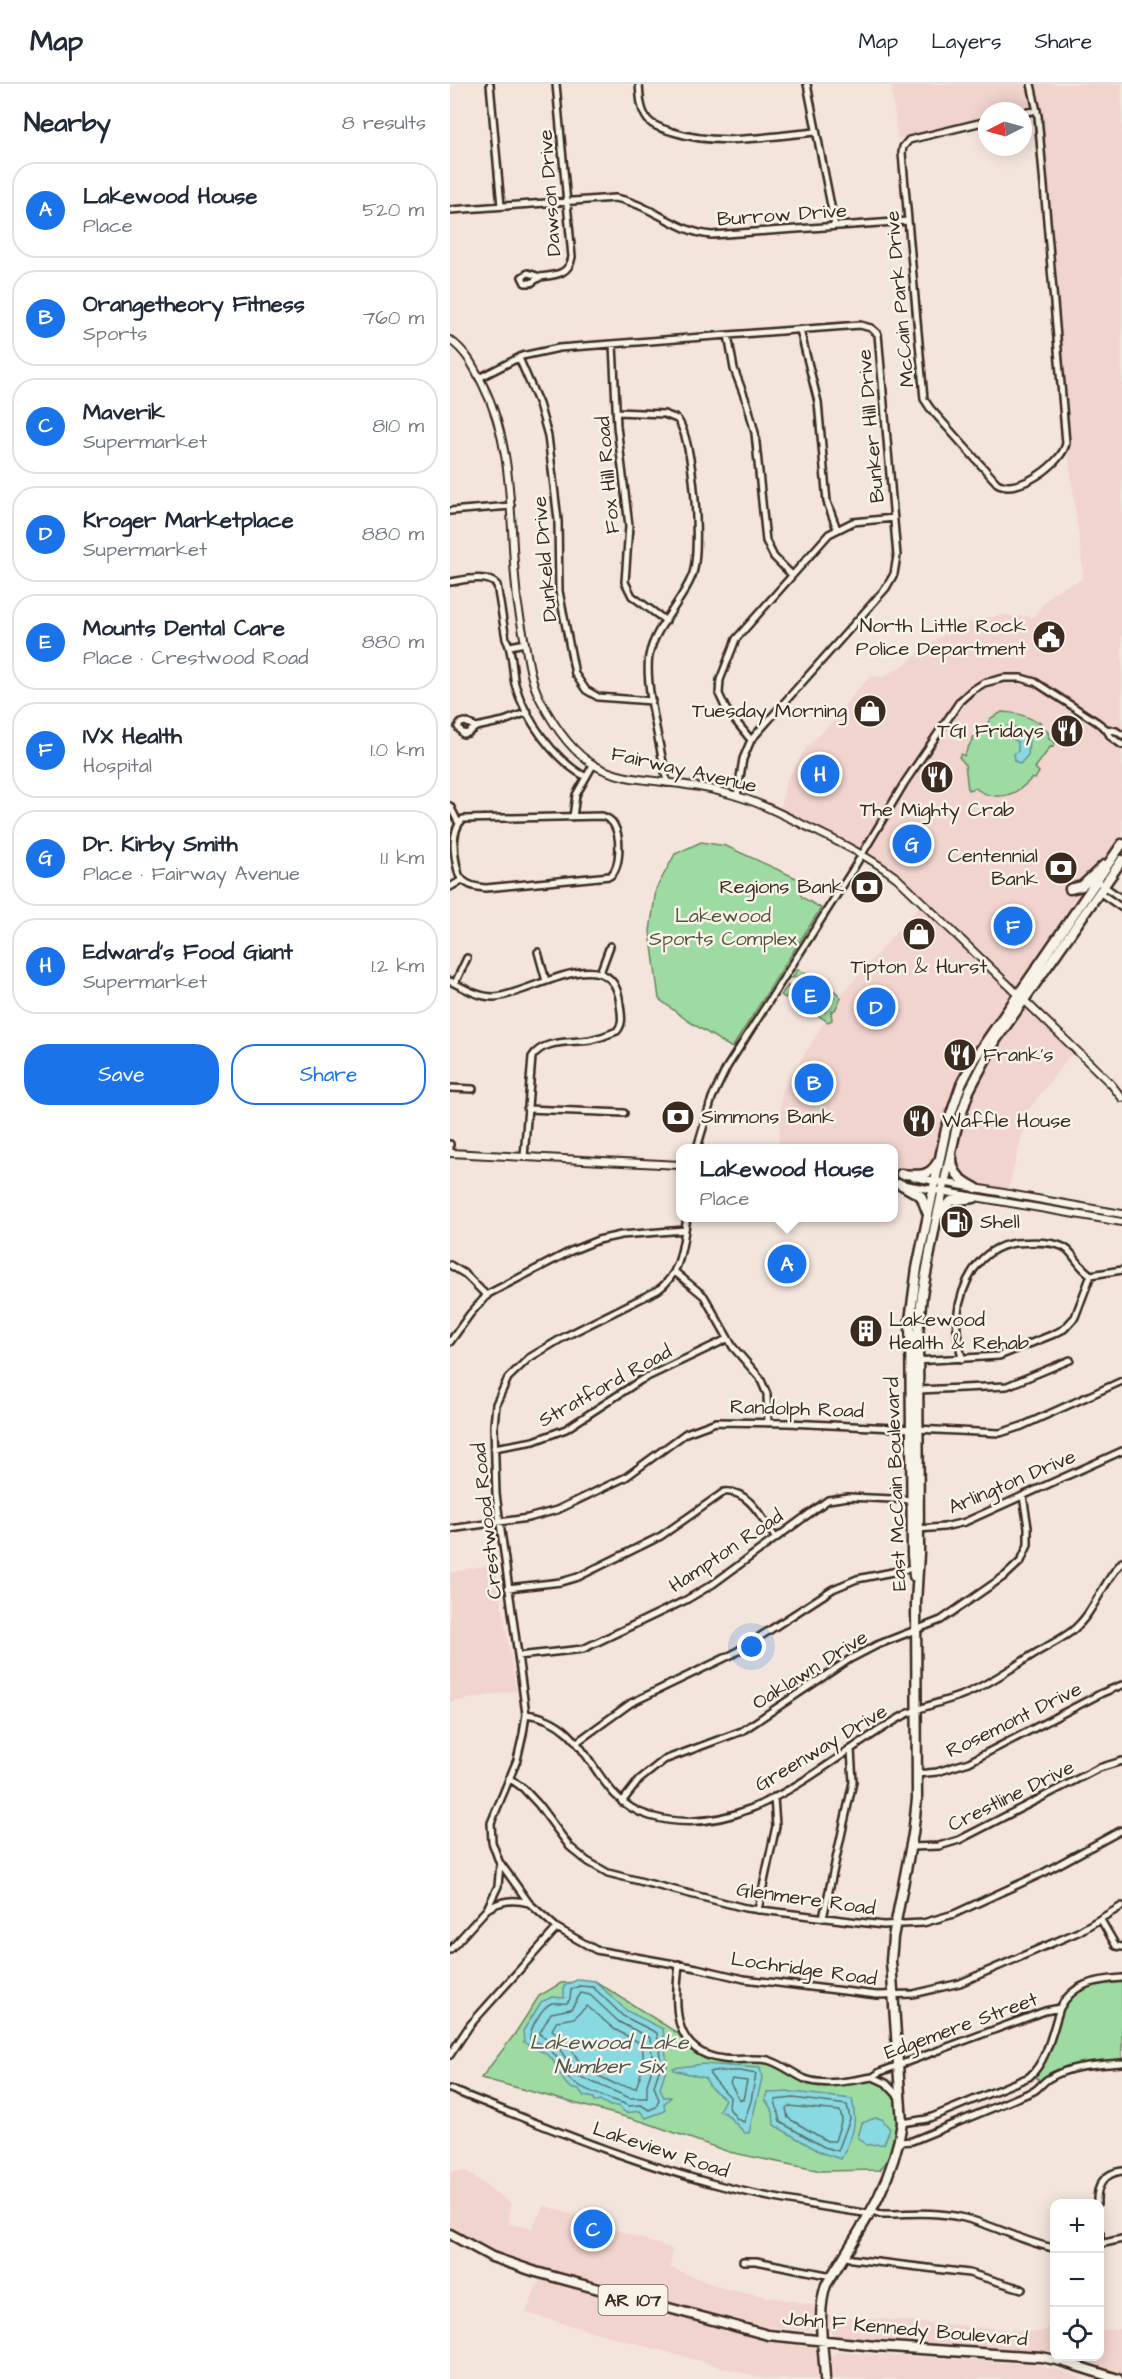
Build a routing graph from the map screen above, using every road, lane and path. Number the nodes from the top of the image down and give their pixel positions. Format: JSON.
{"nodes":[{"id":1,"x":490,"y":84,"type":"edge"},
{"id":2,"x":556,"y":84,"type":"edge"},
{"id":3,"x":639,"y":84,"type":"edge"},
{"id":4,"x":807,"y":84,"type":"edge"},
{"id":5,"x":1031,"y":84,"type":"edge"},
{"id":6,"x":1037,"y":110,"type":"junction"},
{"id":7,"x":1032,"y":111,"type":"edge"},
{"id":8,"x":978,"y":123,"type":"edge"},
{"id":9,"x":816,"y":132,"type":"junction"},
{"id":10,"x":567,"y":200,"type":"junction"},
{"id":11,"x":501,"y":206,"type":"junction"},
{"id":12,"x":450,"y":210,"type":"edge"},
{"id":13,"x":908,"y":221,"type":"junction"},
{"id":14,"x":835,"y":226,"type":"junction"},
{"id":15,"x":540,"y":277,"type":"dead end"},
{"id":16,"x":800,"y":330,"type":"junction"},
{"id":17,"x":728,"y":335,"type":"junction"},
{"id":18,"x":450,"y":340,"type":"edge"},
{"id":19,"x":614,"y":344,"type":"junction"},
{"id":20,"x":519,"y":358,"type":"junction"},
{"id":21,"x":480,"y":378,"type":"junction"},
{"id":22,"x":616,"y":412,"type":"junction"},
{"id":23,"x":511,"y":506,"type":"junction"},
{"id":24,"x":450,"y":511,"type":"edge"},
{"id":25,"x":894,"y":518,"type":"junction"},
{"id":26,"x":837,"y":529,"type":"junction"},
{"id":27,"x":792,"y":575,"type":"junction"},
{"id":28,"x":450,"y":582,"type":"edge"},
{"id":29,"x":666,"y":621,"type":"junction"},
{"id":30,"x":525,"y":643,"type":"junction"},
{"id":31,"x":510,"y":646,"type":"junction"},
{"id":32,"x":652,"y":701,"type":"junction"},
{"id":33,"x":528,"y":712,"type":"junction"},
{"id":34,"x":476,"y":726,"type":"dead end"},
{"id":35,"x":1106,"y":729,"type":"junction"},
{"id":36,"x":1122,"y":735,"type":"edge"},
{"id":37,"x":752,"y":740,"type":"junction"},
{"id":38,"x":1122,"y":745,"type":"edge"},
{"id":39,"x":593,"y":765,"type":"junction"},
{"id":40,"x":586,"y":777,"type":"junction"},
{"id":41,"x":667,"y":783,"type":"junction"},
{"id":42,"x":737,"y":796,"type":"junction"},
{"id":43,"x":450,"y":806,"type":"edge"},
{"id":44,"x":573,"y":817,"type":"junction"},
{"id":45,"x":458,"y":822,"type":"junction"},
{"id":46,"x":1122,"y":844,"type":"edge"},
{"id":47,"x":861,"y":854,"type":"junction"},
{"id":48,"x":1119,"y":857,"type":"edge"},
{"id":49,"x":462,"y":880,"type":"junction"},
{"id":50,"x":450,"y":887,"type":"edge"},
{"id":51,"x":1098,"y":887,"type":"junction"},
{"id":52,"x":1070,"y":889,"type":"dead end"},
{"id":53,"x":1122,"y":899,"type":"edge"},
{"id":54,"x":1122,"y":908,"type":"edge"},
{"id":55,"x":610,"y":946,"type":"dead end"},
{"id":56,"x":538,"y":952,"type":"dead end"},
{"id":57,"x":467,"y":958,"type":"dead end"},
{"id":58,"x":600,"y":973,"type":"junction"},
{"id":59,"x":546,"y":981,"type":"junction"},
{"id":60,"x":452,"y":982,"type":"edge"},
{"id":61,"x":1021,"y":998,"type":"junction"},
{"id":62,"x":450,"y":1088,"type":"edge"},
{"id":63,"x":473,"y":1089,"type":"dead end"},
{"id":64,"x":1122,"y":1098,"type":"edge"},
{"id":65,"x":527,"y":1109,"type":"junction"},
{"id":66,"x":624,"y":1113,"type":"dead end"},
{"id":67,"x":698,"y":1144,"type":"edge"},
{"id":68,"x":947,"y":1151,"type":"junction"},
{"id":69,"x":450,"y":1153,"type":"edge"},
{"id":70,"x":524,"y":1157,"type":"junction"},
{"id":71,"x":676,"y":1165,"type":"edge"},
{"id":72,"x":898,"y":1179,"type":"edge"},
{"id":73,"x":898,"y":1179,"type":"edge"},
{"id":74,"x":898,"y":1180,"type":"edge"},
{"id":75,"x":939,"y":1187,"type":"junction"},
{"id":76,"x":976,"y":1188,"type":"junction"},
{"id":77,"x":974,"y":1198,"type":"junction"},
{"id":78,"x":1122,"y":1214,"type":"edge"},
{"id":79,"x":927,"y":1217,"type":"junction"},
{"id":80,"x":938,"y":1220,"type":"dead end"},
{"id":81,"x":686,"y":1222,"type":"edge"},
{"id":82,"x":1122,"y":1222,"type":"edge"},
{"id":83,"x":685,"y":1230,"type":"junction"},
{"id":84,"x":450,"y":1265,"type":"edge"},
{"id":85,"x":1122,"y":1270,"type":"edge"},
{"id":86,"x":675,"y":1272,"type":"junction"},
{"id":87,"x":1091,"y":1275,"type":"junction"},
{"id":88,"x":487,"y":1296,"type":"junction"},
{"id":89,"x":727,"y":1339,"type":"junction"},
{"id":90,"x":450,"y":1342,"type":"edge"},
{"id":91,"x":962,"y":1359,"type":"junction"},
{"id":92,"x":1070,"y":1360,"type":"dead end"},
{"id":93,"x":914,"y":1361,"type":"junction"},
{"id":94,"x":1122,"y":1380,"type":"edge"},
{"id":95,"x":914,"y":1390,"type":"junction"},
{"id":96,"x":768,"y":1423,"type":"junction"},
{"id":97,"x":914,"y":1428,"type":"junction"},
{"id":98,"x":494,"y":1448,"type":"junction"},
{"id":99,"x":1122,"y":1451,"type":"edge"},
{"id":100,"x":1023,"y":1496,"type":"junction"},
{"id":101,"x":915,"y":1501,"type":"junction"},
{"id":102,"x":499,"y":1522,"type":"junction"},
{"id":103,"x":450,"y":1529,"type":"edge"},
{"id":104,"x":915,"y":1529,"type":"junction"},
{"id":105,"x":775,"y":1537,"type":"junction"},
{"id":106,"x":1122,"y":1562,"type":"edge"},
{"id":107,"x":913,"y":1568,"type":"junction"},
{"id":108,"x":508,"y":1588,"type":"junction"},
{"id":109,"x":916,"y":1603,"type":"junction"},
{"id":110,"x":916,"y":1630,"type":"junction"},
{"id":111,"x":518,"y":1656,"type":"junction"},
{"id":112,"x":1122,"y":1685,"type":"edge"},
{"id":113,"x":917,"y":1709,"type":"junction"},
{"id":114,"x":526,"y":1714,"type":"junction"},
{"id":115,"x":577,"y":1742,"type":"junction"},
{"id":116,"x":851,"y":1750,"type":"junction"},
{"id":117,"x":1122,"y":1761,"type":"edge"},
{"id":118,"x":917,"y":1774,"type":"junction"},
{"id":119,"x":509,"y":1778,"type":"junction"},
{"id":120,"x":774,"y":1797,"type":"junction"},
{"id":121,"x":622,"y":1802,"type":"junction"},
{"id":122,"x":1122,"y":1830,"type":"edge"},
{"id":123,"x":911,"y":1847,"type":"junction"},
{"id":124,"x":500,"y":1864,"type":"junction"},
{"id":125,"x":529,"y":1903,"type":"junction"},
{"id":126,"x":1122,"y":1906,"type":"edge"},
{"id":127,"x":487,"y":1909,"type":"junction"},
{"id":128,"x":758,"y":1910,"type":"junction"},
{"id":129,"x":823,"y":1918,"type":"junction"},
{"id":130,"x":1101,"y":1920,"type":"junction"},
{"id":131,"x":895,"y":1925,"type":"junction"},
{"id":132,"x":557,"y":1928,"type":"junction"},
{"id":133,"x":1122,"y":1947,"type":"edge"},
{"id":134,"x":450,"y":1950,"type":"edge"},
{"id":135,"x":679,"y":1964,"type":"junction"},
{"id":136,"x":1122,"y":1978,"type":"edge"},
{"id":137,"x":892,"y":1995,"type":"junction"},
{"id":138,"x":1060,"y":2008,"type":"junction"},
{"id":139,"x":450,"y":2055,"type":"edge"},
{"id":140,"x":1122,"y":2063,"type":"edge"},
{"id":141,"x":898,"y":2065,"type":"junction"},
{"id":142,"x":1033,"y":2073,"type":"junction"},
{"id":143,"x":873,"y":2077,"type":"junction"},
{"id":144,"x":1042,"y":2084,"type":"junction"},
{"id":145,"x":450,"y":2089,"type":"edge"},
{"id":146,"x":900,"y":2099,"type":"junction"},
{"id":147,"x":902,"y":2123,"type":"junction"},
{"id":148,"x":899,"y":2142,"type":"junction"},
{"id":149,"x":1122,"y":2171,"type":"edge"},
{"id":150,"x":1097,"y":2199,"type":"edge"},
{"id":151,"x":871,"y":2213,"type":"junction"},
{"id":152,"x":450,"y":2234,"type":"edge"},
{"id":153,"x":1122,"y":2239,"type":"edge"},
{"id":154,"x":1104,"y":2243,"type":"edge"},
{"id":155,"x":1050,"y":2247,"type":"edge"},
{"id":156,"x":845,"y":2256,"type":"junction"},
{"id":157,"x":743,"y":2261,"type":"dead end"},
{"id":158,"x":832,"y":2276,"type":"junction"},
{"id":159,"x":1022,"y":2289,"type":"dead end"},
{"id":160,"x":823,"y":2341,"type":"junction"},
{"id":161,"x":825,"y":2379,"type":"edge"},
{"id":162,"x":1118,"y":2379,"type":"edge"}],
"edges":[{"from":1,"to":11,"type":"street"},
{"from":2,"to":10,"type":"street","name":"Dawson Drive"},
{"from":3,"to":9,"type":"street"},
{"from":4,"to":9,"type":"street"},
{"from":5,"to":6,"type":"street","name":"McCain Park Drive"},
{"from":6,"to":7,"type":"street"},
{"from":6,"to":13,"type":"street","name":"McCain Park Drive"},
{"from":8,"to":13,"type":"street","name":"McCain Park Drive"},
{"from":9,"to":14,"type":"street"},
{"from":10,"to":11,"type":"street","name":"Burrow Drive"},
{"from":10,"to":14,"type":"street","name":"Burrow Drive"},
{"from":10,"to":15,"type":"street","name":"Dawson Drive"},
{"from":11,"to":12,"type":"street","name":"Burrow Drive"},
{"from":13,"to":14,"type":"street","name":"Burrow Drive"},
{"from":16,"to":17,"type":"street","name":"Bunker Hill Drive"},
{"from":16,"to":25,"type":"street","name":"Bunker Hill Drive"},
{"from":16,"to":26,"type":"street"},
{"from":17,"to":19,"type":"street","name":"Bunker Hill Drive"},
{"from":17,"to":27,"type":"street"},
{"from":18,"to":21,"type":"street","name":"Fairway Avenue"},
{"from":19,"to":20,"type":"street","name":"Bunker Hill Drive"},
{"from":19,"to":22,"type":"street","name":"Fox Hill Road"},
{"from":20,"to":21,"type":"street","name":"Bunker Hill Drive"},
{"from":20,"to":32,"type":"street","name":"Dunkeld Drive"},
{"from":21,"to":23,"type":"street","name":"Fairway Avenue"},
{"from":22,"to":29,"type":"street","name":"Fox Hill Road"},
{"from":22,"to":29,"type":"street"},
{"from":23,"to":24,"type":"street"},
{"from":23,"to":30,"type":"street","name":"Fairway Avenue"},
{"from":25,"to":26,"type":"street"},
{"from":25,"to":37,"type":"street","name":"Bunker Hill Drive"},
{"from":26,"to":27,"type":"street"},
{"from":27,"to":37,"type":"street"},
{"from":28,"to":31,"type":"street"},
{"from":29,"to":32,"type":"street"},
{"from":30,"to":31,"type":"street"},
{"from":30,"to":39,"type":"street","name":"Fairway Avenue"},
{"from":31,"to":33,"type":"street"},
{"from":32,"to":41,"type":"street"},
{"from":33,"to":34,"type":"street"},
{"from":33,"to":40,"type":"street"},
{"from":35,"to":36,"type":"street"},
{"from":35,"to":38,"type":"street"},
{"from":35,"to":47,"type":"street"},
{"from":37,"to":42,"type":"street","name":"Bunker Hill Drive"},
{"from":39,"to":40,"type":"street"},
{"from":39,"to":41,"type":"street","name":"Fairway Avenue"},
{"from":40,"to":44,"type":"street"},
{"from":41,"to":42,"type":"street","name":"Fairway Avenue"},
{"from":42,"to":47,"type":"street","name":"Fairway Avenue"},
{"from":43,"to":45,"type":"street"},
{"from":44,"to":45,"type":"street"},
{"from":44,"to":49,"type":"street"},
{"from":45,"to":49,"type":"street"},
{"from":46,"to":48,"type":"main road","name":"East McCain Boulevard"},
{"from":47,"to":61,"type":"street","name":"Fairway Avenue"},
{"from":47,"to":67,"type":"street"},
{"from":48,"to":51,"type":"main road","name":"East McCain Boulevard"},
{"from":48,"to":52,"type":"main road"},
{"from":49,"to":50,"type":"street"},
{"from":51,"to":53,"type":"street"},
{"from":51,"to":54,"type":"street"},
{"from":51,"to":61,"type":"main road","name":"East McCain Boulevard"},
{"from":55,"to":58,"type":"street"},
{"from":56,"to":59,"type":"street"},
{"from":57,"to":60,"type":"street"},
{"from":58,"to":59,"type":"street"},
{"from":58,"to":65,"type":"street"},
{"from":59,"to":60,"type":"street"},
{"from":61,"to":64,"type":"street","name":"Fairway Avenue"},
{"from":61,"to":68,"type":"main road","name":"East McCain Boulevard"},
{"from":62,"to":63,"type":"street"},
{"from":65,"to":66,"type":"street"},
{"from":65,"to":70,"type":"street"},
{"from":68,"to":72,"type":"main road"},
{"from":68,"to":75,"type":"main road","name":"East McCain Boulevard"},
{"from":68,"to":76,"type":"main road"},
{"from":69,"to":70,"type":"street"},
{"from":70,"to":71,"type":"street"},
{"from":73,"to":75,"type":"street"},
{"from":74,"to":79,"type":"main road"},
{"from":75,"to":76,"type":"street"},
{"from":75,"to":77,"type":"street"},
{"from":75,"to":79,"type":"main road","name":"East McCain Boulevard"},
{"from":75,"to":93,"type":"main road","name":"East McCain Boulevard"},
{"from":76,"to":78,"type":"street"},
{"from":77,"to":80,"type":"main road"},
{"from":77,"to":82,"type":"street"},
{"from":79,"to":93,"type":"main road","name":"East McCain Boulevard"},
{"from":81,"to":83,"type":"street"},
{"from":83,"to":86,"type":"street"},
{"from":83,"to":88,"type":"street"},
{"from":84,"to":88,"type":"street"},
{"from":85,"to":87,"type":"street"},
{"from":86,"to":89,"type":"street"},
{"from":86,"to":98,"type":"street","name":"Crestwood Road"},
{"from":87,"to":91,"type":"street"},
{"from":87,"to":91,"type":"street"},
{"from":88,"to":90,"type":"street"},
{"from":89,"to":96,"type":"street"},
{"from":89,"to":98,"type":"street","name":"Stratford Road"},
{"from":91,"to":93,"type":"street"},
{"from":92,"to":95,"type":"street"},
{"from":93,"to":95,"type":"main road","name":"East McCain Boulevard"},
{"from":94,"to":97,"type":"street","name":"Randolph Road"},
{"from":95,"to":97,"type":"main road","name":"East McCain Boulevard"},
{"from":96,"to":97,"type":"street","name":"Randolph Road"},
{"from":96,"to":102,"type":"street","name":"Randolph Road"},
{"from":97,"to":101,"type":"main road","name":"East McCain Boulevard"},
{"from":98,"to":102,"type":"street","name":"Crestwood Road"},
{"from":99,"to":100,"type":"street","name":"Arlington Drive"},
{"from":100,"to":104,"type":"street","name":"Arlington Drive"},
{"from":100,"to":110,"type":"street","name":"Oaklawn Drive"},
{"from":101,"to":104,"type":"main road","name":"East McCain Boulevard"},
{"from":101,"to":105,"type":"street","name":"Hampton Road"},
{"from":102,"to":103,"type":"street","name":"Randolph Road"},
{"from":102,"to":108,"type":"street","name":"Crestwood Road"},
{"from":104,"to":107,"type":"main road","name":"East McCain Boulevard"},
{"from":104,"to":109,"type":"main road","name":"East McCain Boulevard"},
{"from":105,"to":108,"type":"street"},
{"from":105,"to":111,"type":"street","name":"Hampton Road"},
{"from":106,"to":113,"type":"street","name":"Greenway Drive"},
{"from":107,"to":109,"type":"main road","name":"East McCain Boulevard"},
{"from":107,"to":115,"type":"street"},
{"from":108,"to":111,"type":"street","name":"Crestwood Road"},
{"from":109,"to":110,"type":"main road","name":"East McCain Boulevard"},
{"from":110,"to":113,"type":"main road","name":"East McCain Boulevard"},
{"from":110,"to":121,"type":"street","name":"Oaklawn Drive"},
{"from":111,"to":114,"type":"street","name":"Crestwood Road"},
{"from":112,"to":118,"type":"street","name":"Rosemont Drive"},
{"from":113,"to":116,"type":"street","name":"Greenway Drive"},
{"from":113,"to":118,"type":"main road","name":"East McCain Boulevard"},
{"from":114,"to":115,"type":"street","name":"Greenway Drive"},
{"from":114,"to":119,"type":"street","name":"Crestwood Road"},
{"from":115,"to":121,"type":"street","name":"Greenway Drive"},
{"from":116,"to":120,"type":"street","name":"Greenway Drive"},
{"from":116,"to":129,"type":"street"},
{"from":117,"to":123,"type":"street","name":"Crestline Drive"},
{"from":118,"to":123,"type":"main road","name":"East McCain Boulevard"},
{"from":119,"to":124,"type":"street","name":"Crestwood Road"},
{"from":119,"to":128,"type":"street","name":"Glenmere Road"},
{"from":120,"to":121,"type":"street","name":"Greenway Drive"},
{"from":120,"to":128,"type":"street"},
{"from":122,"to":131,"type":"street","name":"Glenmere Road"},
{"from":123,"to":131,"type":"main road","name":"East McCain Boulevard"},
{"from":124,"to":125,"type":"street","name":"Lochridge Road"},
{"from":124,"to":127,"type":"street","name":"Crestwood Road"},
{"from":125,"to":127,"type":"street"},
{"from":125,"to":132,"type":"street","name":"Lochridge Road"},
{"from":126,"to":130,"type":"street","name":"Lochridge Road"},
{"from":127,"to":134,"type":"street","name":"Crestwood Road"},
{"from":128,"to":129,"type":"street","name":"Glenmere Road"},
{"from":129,"to":131,"type":"street","name":"Glenmere Road"},
{"from":130,"to":133,"type":"street"},
{"from":130,"to":137,"type":"street","name":"Lochridge Road"},
{"from":131,"to":137,"type":"main road","name":"East McCain Boulevard"},
{"from":132,"to":135,"type":"street","name":"Lochridge Road"},
{"from":132,"to":139,"type":"street"},
{"from":135,"to":137,"type":"street","name":"Lochridge Road"},
{"from":135,"to":143,"type":"street","name":"Edgemere Street"},
{"from":136,"to":138,"type":"street","name":"Edgemere Street"},
{"from":137,"to":141,"type":"main road","name":"East McCain Boulevard"},
{"from":138,"to":141,"type":"street","name":"Edgemere Street"},
{"from":138,"to":142,"type":"street"},
{"from":140,"to":144,"type":"street"},
{"from":141,"to":143,"type":"street","name":"Edgemere Street"},
{"from":141,"to":146,"type":"main road","name":"East McCain Boulevard"},
{"from":142,"to":144,"type":"street"},
{"from":142,"to":147,"type":"street"},
{"from":143,"to":146,"type":"street","name":"Edgemere Street"},
{"from":144,"to":148,"type":"street"},
{"from":145,"to":151,"type":"street","name":"Lakeview Road"},
{"from":146,"to":147,"type":"main road","name":"East McCain Boulevard"},
{"from":147,"to":148,"type":"main road","name":"East McCain Boulevard"},
{"from":148,"to":151,"type":"main road","name":"East McCain Boulevard"},
{"from":149,"to":150,"type":"street"},
{"from":151,"to":155,"type":"street","name":"Lakeview Road"},
{"from":151,"to":156,"type":"main road","name":"East McCain Boulevard"},
{"from":152,"to":160,"type":"main road","name":"John F Kennedy Boulevard","number":"AR 107"},
{"from":153,"to":154,"type":"street"},
{"from":156,"to":158,"type":"main road","name":"East McCain Boulevard"},
{"from":156,"to":159,"type":"street"},
{"from":157,"to":158,"type":"street"},
{"from":158,"to":160,"type":"main road","name":"East McCain Boulevard"},
{"from":160,"to":161,"type":"main road","name":"East McCain Boulevard"},
{"from":160,"to":162,"type":"main road","name":"John F Kennedy Boulevard","number":"AR 107"}]}
